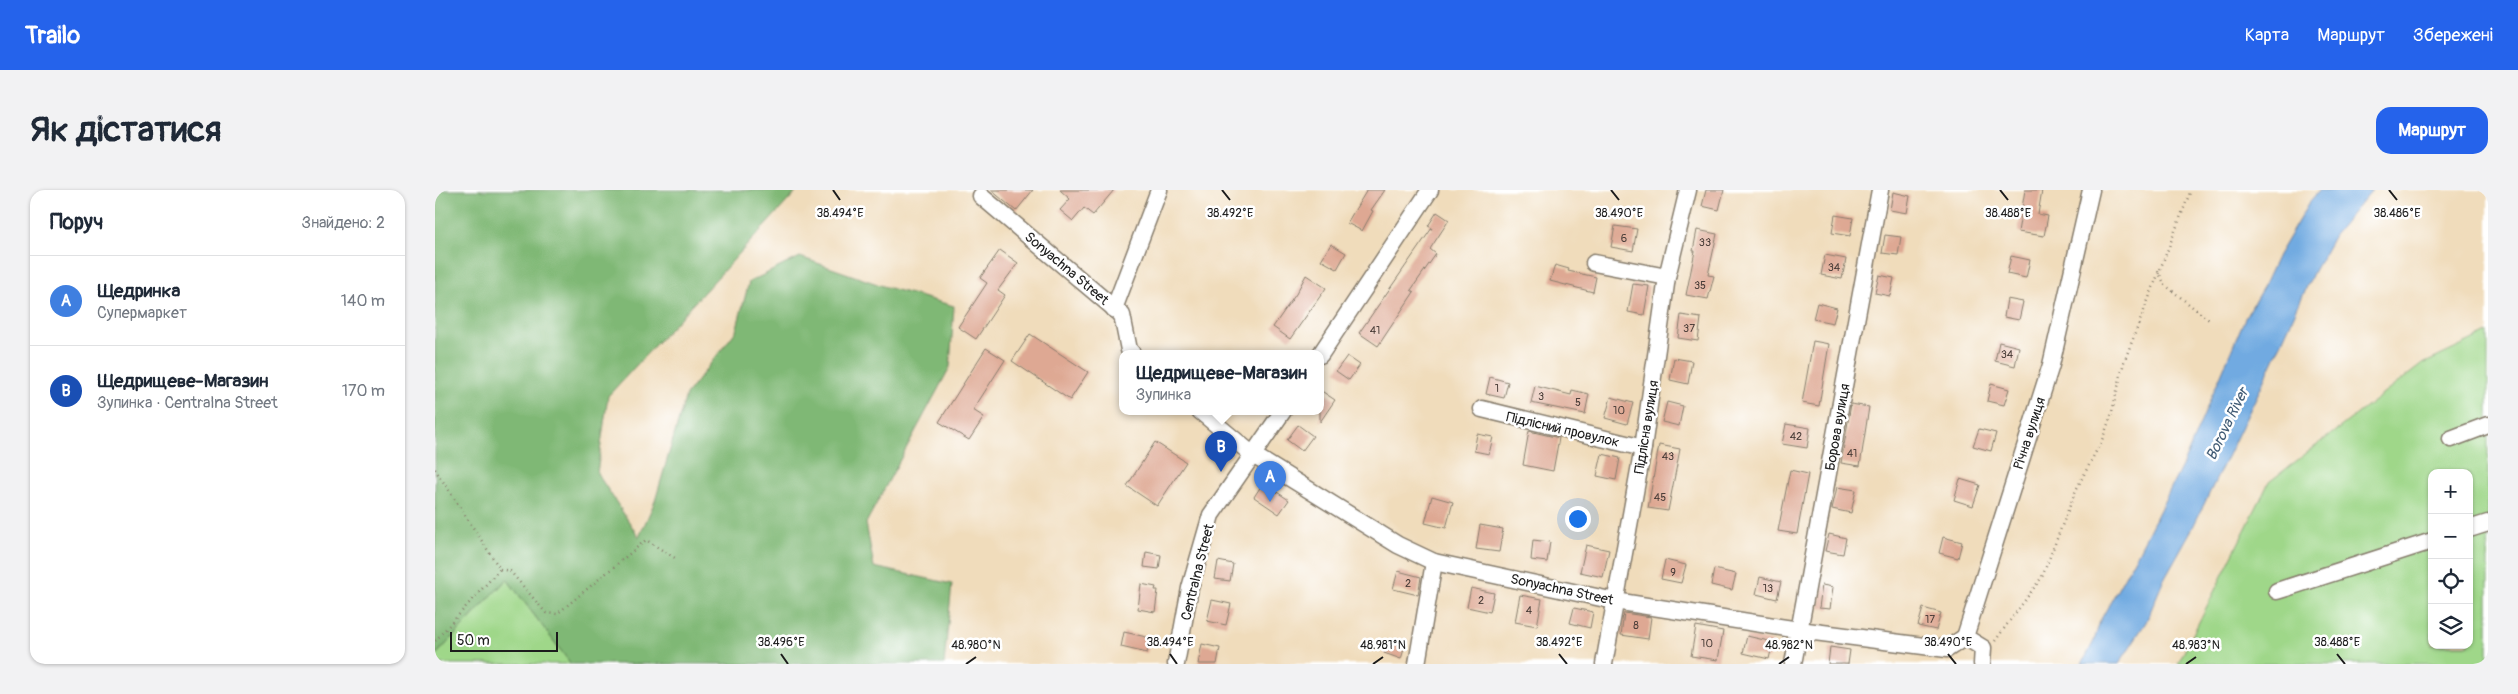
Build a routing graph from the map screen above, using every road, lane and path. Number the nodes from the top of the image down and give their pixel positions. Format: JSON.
{"nodes":[{"id":1,"x":1159,"y":190,"type":"edge"},
{"id":2,"x":1430,"y":190,"type":"edge"},
{"id":3,"x":1688,"y":190,"type":"edge"},
{"id":4,"x":1880,"y":190,"type":"edge"},
{"id":5,"x":2091,"y":190,"type":"edge"},
{"id":6,"x":2191,"y":190,"type":"edge"},
{"id":7,"x":981,"y":196,"type":"dead end"},
{"id":8,"x":1594,"y":263,"type":"dead end"},
{"id":9,"x":2158,"y":271,"type":"junction"},
{"id":10,"x":1667,"y":277,"type":"junction"},
{"id":11,"x":1114,"y":309,"type":"junction"},
{"id":12,"x":2209,"y":320,"type":"dead end"},
{"id":13,"x":1129,"y":350,"type":"edge"},
{"id":14,"x":1323,"y":350,"type":"edge"},
{"id":15,"x":1482,"y":409,"type":"dead end"},
{"id":16,"x":1205,"y":415,"type":"edge"},
{"id":17,"x":1280,"y":415,"type":"edge"},
{"id":18,"x":2488,"y":425,"type":"edge"},
{"id":19,"x":2451,"y":439,"type":"dead end"},
{"id":20,"x":1643,"y":448,"type":"junction"},
{"id":21,"x":1253,"y":456,"type":"junction"},
{"id":22,"x":435,"y":469,"type":"edge"},
{"id":23,"x":2488,"y":523,"type":"edge"},
{"id":24,"x":2473,"y":528,"type":"edge"},
{"id":25,"x":2428,"y":542,"type":"edge"},
{"id":26,"x":675,"y":558,"type":"dead end"},
{"id":27,"x":1434,"y":562,"type":"junction"},
{"id":28,"x":500,"y":569,"type":"junction"},
{"id":29,"x":2277,"y":591,"type":"dead end"},
{"id":30,"x":1615,"y":601,"type":"junction"},
{"id":31,"x":1799,"y":630,"type":"junction"},
{"id":32,"x":1965,"y":637,"type":"junction"},
{"id":33,"x":435,"y":641,"type":"edge"},
{"id":34,"x":1983,"y":656,"type":"edge"},
{"id":35,"x":1176,"y":664,"type":"edge"},
{"id":36,"x":1417,"y":664,"type":"edge"},
{"id":37,"x":1604,"y":664,"type":"edge"},
{"id":38,"x":1793,"y":664,"type":"edge"}],
"edges":[{"from":1,"to":11,"type":"street"},
{"from":2,"to":14,"type":"street"},
{"from":3,"to":10,"type":"street","name":"Підлісна вулиця"},
{"from":4,"to":31,"type":"street","name":"Борова вулиця"},
{"from":5,"to":32,"type":"street","name":"Річна вулиця"},
{"from":6,"to":9,"type":"path"},
{"from":7,"to":11,"type":"street","name":"Sonyachna Street"},
{"from":8,"to":10,"type":"street"},
{"from":9,"to":12,"type":"path"},
{"from":9,"to":34,"type":"path"},
{"from":10,"to":20,"type":"street","name":"Підлісна вулиця"},
{"from":11,"to":13,"type":"street","name":"Sonyachna Street"},
{"from":15,"to":20,"type":"street","name":"Підлісний провулок"},
{"from":16,"to":21,"type":"street","name":"Sonyachna Street"},
{"from":17,"to":21,"type":"street","name":"Centralna Street"},
{"from":18,"to":19,"type":"street"},
{"from":20,"to":30,"type":"street","name":"Підлісна вулиця"},
{"from":21,"to":27,"type":"street","name":"Sonyachna Street"},
{"from":21,"to":35,"type":"street","name":"Centralna Street"},
{"from":22,"to":28,"type":"path"},
{"from":23,"to":24,"type":"street"},
{"from":25,"to":29,"type":"street"},
{"from":26,"to":28,"type":"path"},
{"from":27,"to":30,"type":"street","name":"Sonyachna Street"},
{"from":27,"to":36,"type":"street"},
{"from":28,"to":33,"type":"path"},
{"from":30,"to":31,"type":"street","name":"Sonyachna Street"},
{"from":30,"to":37,"type":"street","name":"Підлісна вулиця"},
{"from":31,"to":32,"type":"street","name":"Sonyachna Street"},
{"from":31,"to":38,"type":"street","name":"Борова вулиця"},
{"from":32,"to":34,"type":"street"}]}
